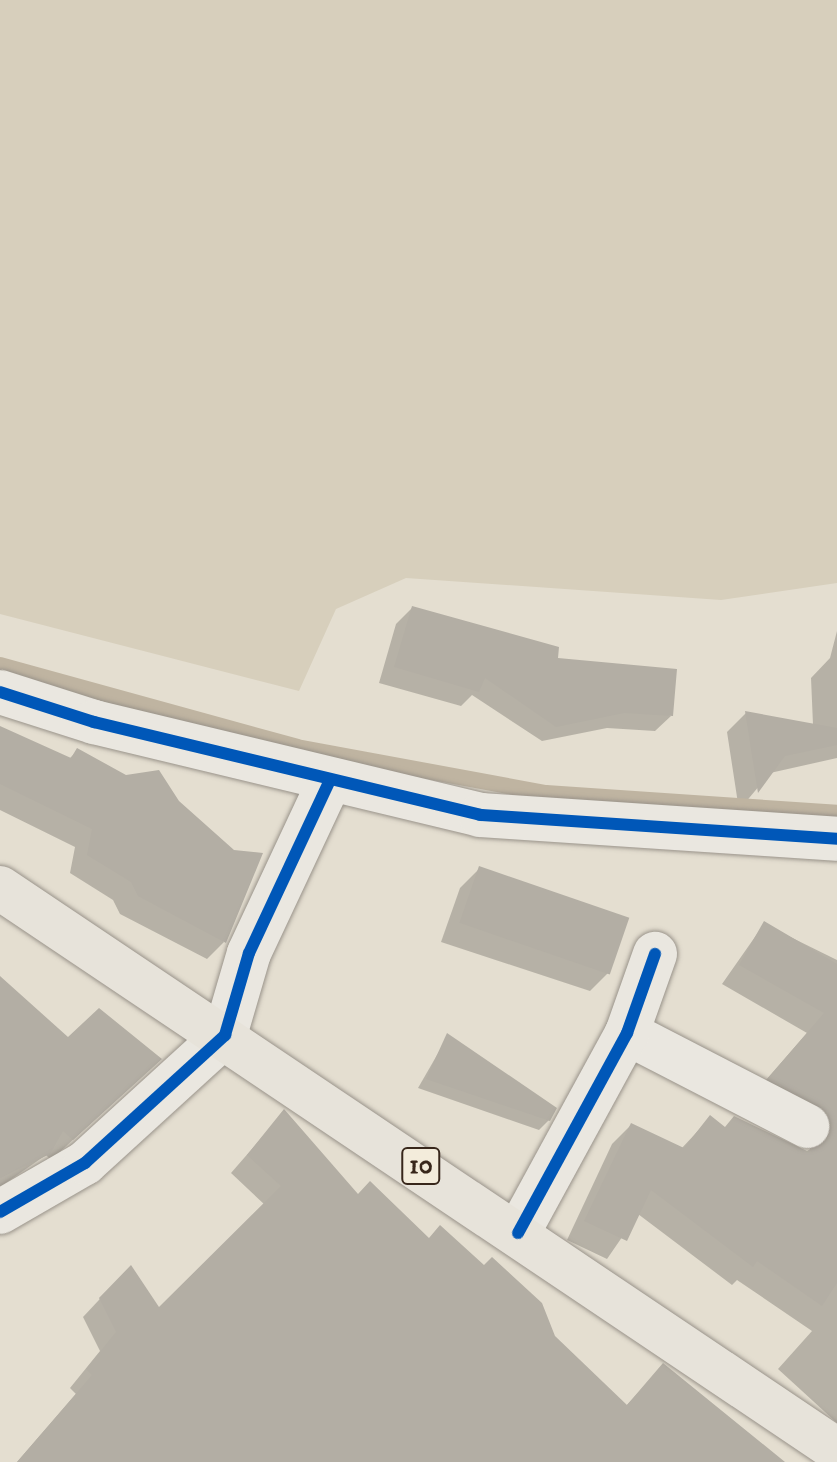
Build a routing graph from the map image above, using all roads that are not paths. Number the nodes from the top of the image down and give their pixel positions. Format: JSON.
{"nodes":[{"id":1,"x":0,"y":692,"type":"edge"},
{"id":2,"x":329,"y":782,"type":"junction"},
{"id":3,"x":837,"y":839,"type":"edge"},
{"id":4,"x":8,"y":904,"type":"edge"},
{"id":5,"x":655,"y":954,"type":"dead end"},
{"id":6,"x":627,"y":1033,"type":"junction"},
{"id":7,"x":225,"y":1035,"type":"junction"},
{"id":8,"x":807,"y":1126,"type":"dead end"},
{"id":9,"x":0,"y":1212,"type":"edge"},
{"id":10,"x":518,"y":1233,"type":"junction"},
{"id":11,"x":837,"y":1450,"type":"edge"}],
"edges":[{"from":1,"to":2,"type":"street"},
{"from":2,"to":3,"type":"street"},
{"from":2,"to":7,"type":"street"},
{"from":4,"to":7,"type":"highway","number":"10"},
{"from":5,"to":6,"type":"street"},
{"from":6,"to":8,"type":"street"},
{"from":6,"to":10,"type":"street"},
{"from":7,"to":9,"type":"street"},
{"from":7,"to":10,"type":"highway","number":"10"},
{"from":10,"to":11,"type":"highway","number":"10"}]}
